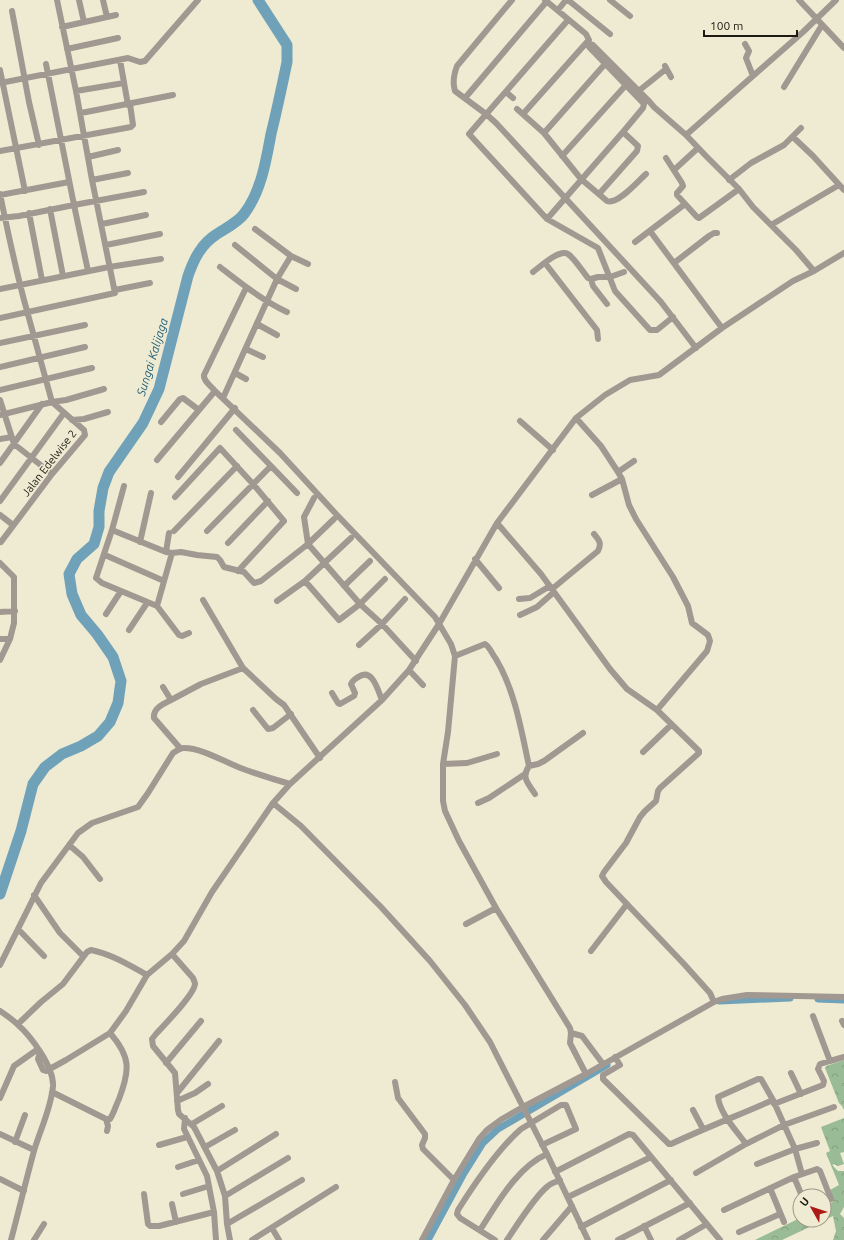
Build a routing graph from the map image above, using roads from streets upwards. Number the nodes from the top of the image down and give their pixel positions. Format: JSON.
{"nodes":[{"id":1,"x":56,"y":0,"type":"edge"},
{"id":2,"x":79,"y":0,"type":"edge"},
{"id":3,"x":103,"y":0,"type":"edge"},
{"id":4,"x":198,"y":0,"type":"edge"},
{"id":5,"x":512,"y":0,"type":"edge"},
{"id":6,"x":567,"y":0,"type":"edge"},
{"id":7,"x":610,"y":0,"type":"edge"},
{"id":8,"x":799,"y":0,"type":"edge"},
{"id":9,"x":836,"y":0,"type":"edge"},
{"id":10,"x":546,"y":1,"type":"edge"},
{"id":11,"x":558,"y":10,"type":"junction"},
{"id":12,"x":12,"y":11,"type":"dead end"},
{"id":13,"x":116,"y":15,"type":"dead end"},
{"id":14,"x":630,"y":16,"type":"dead end"},
{"id":15,"x":107,"y":17,"type":"junction"},
{"id":16,"x":816,"y":19,"type":"junction"},
{"id":17,"x":568,"y":20,"type":"junction"},
{"id":18,"x":84,"y":22,"type":"junction"},
{"id":19,"x":822,"y":25,"type":"junction"},
{"id":20,"x":62,"y":27,"type":"junction"},
{"id":21,"x":610,"y":34,"type":"dead end"},
{"id":22,"x":118,"y":38,"type":"dead end"},
{"id":23,"x":588,"y":43,"type":"junction"},
{"id":24,"x":745,"y":44,"type":"dead end"},
{"id":25,"x":844,"y":48,"type":"edge"},
{"id":26,"x":67,"y":49,"type":"junction"},
{"id":27,"x":120,"y":60,"type":"junction"},
{"id":28,"x":46,"y":64,"type":"dead end"},
{"id":29,"x":605,"y":64,"type":"junction"},
{"id":30,"x":0,"y":70,"type":"edge"},
{"id":31,"x":71,"y":70,"type":"junction"},
{"id":32,"x":48,"y":74,"type":"junction"},
{"id":33,"x":753,"y":76,"type":"junction"},
{"id":34,"x":672,"y":77,"type":"dead end"},
{"id":35,"x":24,"y":78,"type":"junction"},
{"id":36,"x":1,"y":83,"type":"edge"},
{"id":37,"x":124,"y":83,"type":"junction"},
{"id":38,"x":626,"y":85,"type":"junction"},
{"id":39,"x":784,"y":87,"type":"dead end"},
{"id":40,"x":76,"y":91,"type":"junction"},
{"id":41,"x":506,"y":92,"type":"junction"},
{"id":42,"x":636,"y":92,"type":"junction"},
{"id":43,"x":173,"y":95,"type":"dead end"},
{"id":44,"x":465,"y":98,"type":"junction"},
{"id":45,"x":514,"y":98,"type":"dead end"},
{"id":46,"x":645,"y":101,"type":"junction"},
{"id":47,"x":129,"y":104,"type":"junction"},
{"id":48,"x":517,"y":109,"type":"dead end"},
{"id":49,"x":81,"y":113,"type":"junction"},
{"id":50,"x":486,"y":114,"type":"junction"},
{"id":51,"x":523,"y":114,"type":"junction"},
{"id":52,"x":801,"y":128,"type":"dead end"},
{"id":53,"x":623,"y":132,"type":"junction"},
{"id":54,"x":544,"y":133,"type":"junction"},
{"id":55,"x":686,"y":135,"type":"junction"},
{"id":56,"x":84,"y":136,"type":"junction"},
{"id":57,"x":792,"y":137,"type":"junction"},
{"id":58,"x":61,"y":140,"type":"junction"},
{"id":59,"x":39,"y":145,"type":"junction"},
{"id":60,"x":17,"y":148,"type":"junction"},
{"id":61,"x":698,"y":148,"type":"junction"},
{"id":62,"x":118,"y":150,"type":"dead end"},
{"id":63,"x":0,"y":151,"type":"edge"},
{"id":64,"x":562,"y":156,"type":"junction"},
{"id":65,"x":88,"y":157,"type":"junction"},
{"id":66,"x":666,"y":158,"type":"dead end"},
{"id":67,"x":674,"y":170,"type":"junction"},
{"id":68,"x":128,"y":173,"type":"dead end"},
{"id":69,"x":646,"y":174,"type":"dead end"},
{"id":70,"x":581,"y":179,"type":"junction"},
{"id":71,"x":92,"y":180,"type":"junction"},
{"id":72,"x":729,"y":180,"type":"junction"},
{"id":73,"x":69,"y":182,"type":"junction"},
{"id":74,"x":839,"y":185,"type":"junction"},
{"id":75,"x":25,"y":190,"type":"junction"},
{"id":76,"x":739,"y":190,"type":"junction"},
{"id":77,"x":844,"y":190,"type":"edge"},
{"id":78,"x":144,"y":192,"type":"dead end"},
{"id":79,"x":599,"y":194,"type":"junction"},
{"id":80,"x":0,"y":195,"type":"edge"},
{"id":81,"x":564,"y":198,"type":"junction"},
{"id":82,"x":96,"y":200,"type":"junction"},
{"id":83,"x":685,"y":204,"type":"junction"},
{"id":84,"x":74,"y":205,"type":"junction"},
{"id":85,"x":50,"y":209,"type":"junction"},
{"id":86,"x":29,"y":213,"type":"junction"},
{"id":87,"x":146,"y":215,"type":"dead end"},
{"id":88,"x":2,"y":218,"type":"edge"},
{"id":89,"x":547,"y":218,"type":"junction"},
{"id":90,"x":102,"y":224,"type":"junction"},
{"id":91,"x":771,"y":225,"type":"junction"},
{"id":92,"x":255,"y":229,"type":"dead end"},
{"id":93,"x":650,"y":231,"type":"junction"},
{"id":94,"x":717,"y":233,"type":"dead end"},
{"id":95,"x":160,"y":234,"type":"dead end"},
{"id":96,"x":604,"y":241,"type":"junction"},
{"id":97,"x":635,"y":242,"type":"dead end"},
{"id":98,"x":106,"y":245,"type":"junction"},
{"id":99,"x":235,"y":245,"type":"dead end"},
{"id":100,"x":598,"y":248,"type":"junction"},
{"id":101,"x":844,"y":253,"type":"edge"},
{"id":102,"x":291,"y":256,"type":"junction"},
{"id":103,"x":161,"y":259,"type":"dead end"},
{"id":104,"x":545,"y":263,"type":"junction"},
{"id":105,"x":674,"y":263,"type":"junction"},
{"id":106,"x":308,"y":264,"type":"dead end"},
{"id":107,"x":109,"y":267,"type":"junction"},
{"id":108,"x":220,"y":267,"type":"dead end"},
{"id":109,"x":629,"y":267,"type":"junction"},
{"id":110,"x":814,"y":271,"type":"junction"},
{"id":111,"x":88,"y":272,"type":"junction"},
{"id":112,"x":533,"y":272,"type":"dead end"},
{"id":113,"x":624,"y":272,"type":"junction"},
{"id":114,"x":63,"y":276,"type":"junction"},
{"id":115,"x":610,"y":277,"type":"junction"},
{"id":116,"x":278,"y":279,"type":"junction"},
{"id":117,"x":42,"y":280,"type":"junction"},
{"id":118,"x":591,"y":280,"type":"junction"},
{"id":119,"x":150,"y":283,"type":"dead end"},
{"id":120,"x":20,"y":285,"type":"junction"},
{"id":121,"x":612,"y":285,"type":"junction"},
{"id":122,"x":246,"y":288,"type":"junction"},
{"id":123,"x":0,"y":289,"type":"edge"},
{"id":124,"x":296,"y":289,"type":"dead end"},
{"id":125,"x":115,"y":290,"type":"junction"},
{"id":126,"x":267,"y":302,"type":"junction"},
{"id":127,"x":607,"y":304,"type":"dead end"},
{"id":128,"x":27,"y":312,"type":"junction"},
{"id":129,"x":287,"y":312,"type":"dead end"},
{"id":130,"x":0,"y":318,"type":"edge"},
{"id":131,"x":673,"y":318,"type":"junction"},
{"id":132,"x":257,"y":324,"type":"junction"},
{"id":133,"x":85,"y":325,"type":"dead end"},
{"id":134,"x":722,"y":328,"type":"junction"},
{"id":135,"x":33,"y":335,"type":"junction"},
{"id":136,"x":277,"y":335,"type":"dead end"},
{"id":137,"x":598,"y":339,"type":"dead end"},
{"id":138,"x":0,"y":343,"type":"edge"},
{"id":139,"x":86,"y":347,"type":"dead end"},
{"id":140,"x":696,"y":348,"type":"junction"},
{"id":141,"x":246,"y":349,"type":"junction"},
{"id":142,"x":40,"y":357,"type":"junction"},
{"id":143,"x":263,"y":357,"type":"dead end"},
{"id":144,"x":0,"y":367,"type":"edge"},
{"id":145,"x":92,"y":368,"type":"dead end"},
{"id":146,"x":235,"y":373,"type":"junction"},
{"id":147,"x":246,"y":379,"type":"dead end"},
{"id":148,"x":47,"y":380,"type":"junction"},
{"id":149,"x":104,"y":389,"type":"dead end"},
{"id":150,"x":0,"y":390,"type":"edge"},
{"id":151,"x":216,"y":391,"type":"junction"},
{"id":152,"x":223,"y":398,"type":"junction"},
{"id":153,"x":0,"y":400,"type":"edge"},
{"id":154,"x":52,"y":402,"type":"junction"},
{"id":155,"x":42,"y":404,"type":"junction"},
{"id":156,"x":235,"y":408,"type":"junction"},
{"id":157,"x":199,"y":410,"type":"junction"},
{"id":158,"x":108,"y":412,"type":"dead end"},
{"id":159,"x":64,"y":413,"type":"junction"},
{"id":160,"x":2,"y":414,"type":"edge"},
{"id":161,"x":576,"y":418,"type":"junction"},
{"id":162,"x":72,"y":420,"type":"junction"},
{"id":163,"x":520,"y":421,"type":"dead end"},
{"id":164,"x":161,"y":422,"type":"dead end"},
{"id":165,"x":236,"y":430,"type":"dead end"},
{"id":166,"x":12,"y":437,"type":"junction"},
{"id":167,"x":0,"y":440,"type":"edge"},
{"id":168,"x":14,"y":444,"type":"junction"},
{"id":169,"x":553,"y":450,"type":"junction"},
{"id":170,"x":30,"y":458,"type":"junction"},
{"id":171,"x":157,"y":460,"type":"dead end"},
{"id":172,"x":634,"y":461,"type":"dead end"},
{"id":173,"x":0,"y":463,"type":"edge"},
{"id":174,"x":237,"y":466,"type":"junction"},
{"id":175,"x":271,"y":466,"type":"junction"},
{"id":176,"x":618,"y":472,"type":"junction"},
{"id":177,"x":52,"y":474,"type":"junction"},
{"id":178,"x":178,"y":477,"type":"dead end"},
{"id":179,"x":622,"y":479,"type":"junction"},
{"id":180,"x":253,"y":484,"type":"junction"},
{"id":181,"x":124,"y":486,"type":"dead end"},
{"id":182,"x":151,"y":493,"type":"dead end"},
{"id":183,"x":296,"y":493,"type":"dead end"},
{"id":184,"x":592,"y":495,"type":"dead end"},
{"id":185,"x":174,"y":497,"type":"dead end"},
{"id":186,"x":314,"y":498,"type":"dead end"},
{"id":187,"x":0,"y":501,"type":"edge"},
{"id":188,"x":268,"y":501,"type":"junction"},
{"id":189,"x":0,"y":515,"type":"edge"},
{"id":190,"x":334,"y":519,"type":"dead end"},
{"id":191,"x":497,"y":523,"type":"junction"},
{"id":192,"x":13,"y":525,"type":"junction"},
{"id":193,"x":112,"y":530,"type":"junction"},
{"id":194,"x":206,"y":531,"type":"dead end"},
{"id":195,"x":594,"y":534,"type":"dead end"},
{"id":196,"x":351,"y":538,"type":"dead end"},
{"id":197,"x":1,"y":542,"type":"edge"},
{"id":198,"x":140,"y":542,"type":"junction"},
{"id":199,"x":228,"y":543,"type":"dead end"},
{"id":200,"x":308,"y":544,"type":"junction"},
{"id":201,"x":169,"y":552,"type":"junction"},
{"id":202,"x":105,"y":555,"type":"junction"},
{"id":203,"x":475,"y":559,"type":"junction"},
{"id":204,"x":370,"y":561,"type":"dead end"},
{"id":205,"x":0,"y":563,"type":"edge"},
{"id":206,"x":324,"y":564,"type":"junction"},
{"id":207,"x":238,"y":571,"type":"junction"},
{"id":208,"x":385,"y":579,"type":"dead end"},
{"id":209,"x":164,"y":581,"type":"junction"},
{"id":210,"x":305,"y":581,"type":"junction"},
{"id":211,"x":344,"y":586,"type":"junction"},
{"id":212,"x":499,"y":588,"type":"dead end"},
{"id":213,"x":552,"y":589,"type":"junction"},
{"id":214,"x":121,"y":591,"type":"junction"},
{"id":215,"x":405,"y":599,"type":"dead end"},
{"id":216,"x":519,"y":599,"type":"dead end"},
{"id":217,"x":203,"y":600,"type":"dead end"},
{"id":218,"x":277,"y":601,"type":"dead end"},
{"id":219,"x":147,"y":603,"type":"junction"},
{"id":220,"x":360,"y":604,"type":"junction"},
{"id":221,"x":157,"y":606,"type":"junction"},
{"id":222,"x":15,"y":611,"type":"junction"},
{"id":223,"x":0,"y":612,"type":"edge"},
{"id":224,"x":106,"y":614,"type":"dead end"},
{"id":225,"x":520,"y":614,"type":"dead end"},
{"id":226,"x":382,"y":624,"type":"junction"},
{"id":227,"x":439,"y":624,"type":"junction"},
{"id":228,"x":128,"y":630,"type":"dead end"},
{"id":229,"x":189,"y":633,"type":"dead end"},
{"id":230,"x":0,"y":639,"type":"edge"},
{"id":231,"x":10,"y":639,"type":"junction"},
{"id":232,"x":359,"y":645,"type":"dead end"},
{"id":233,"x":455,"y":656,"type":"junction"},
{"id":234,"x":0,"y":660,"type":"edge"},
{"id":235,"x":416,"y":661,"type":"junction"},
{"id":236,"x":243,"y":668,"type":"junction"},
{"id":237,"x":409,"y":670,"type":"junction"},
{"id":238,"x":423,"y":685,"type":"dead end"},
{"id":239,"x":163,"y":687,"type":"dead end"},
{"id":240,"x":332,"y":693,"type":"dead end"},
{"id":241,"x":171,"y":700,"type":"junction"},
{"id":242,"x":382,"y":700,"type":"junction"},
{"id":243,"x":253,"y":710,"type":"dead end"},
{"id":244,"x":657,"y":710,"type":"junction"},
{"id":245,"x":291,"y":714,"type":"junction"},
{"id":246,"x":672,"y":725,"type":"junction"},
{"id":247,"x":583,"y":733,"type":"dead end"},
{"id":248,"x":180,"y":748,"type":"junction"},
{"id":249,"x":643,"y":752,"type":"dead end"},
{"id":250,"x":497,"y":754,"type":"dead end"},
{"id":251,"x":320,"y":758,"type":"junction"},
{"id":252,"x":443,"y":764,"type":"junction"},
{"id":253,"x":529,"y":766,"type":"junction"},
{"id":254,"x":525,"y":774,"type":"junction"},
{"id":255,"x":290,"y":784,"type":"junction"},
{"id":256,"x":534,"y":794,"type":"dead end"},
{"id":257,"x":273,"y":803,"type":"junction"},
{"id":258,"x":478,"y":803,"type":"dead end"},
{"id":259,"x":69,"y":845,"type":"junction"},
{"id":260,"x":100,"y":879,"type":"dead end"},
{"id":261,"x":34,"y":895,"type":"junction"},
{"id":262,"x":627,"y":904,"type":"junction"},
{"id":263,"x":496,"y":908,"type":"junction"},
{"id":264,"x":466,"y":924,"type":"dead end"},
{"id":265,"x":18,"y":929,"type":"junction"},
{"id":266,"x":591,"y":951,"type":"dead end"},
{"id":267,"x":44,"y":956,"type":"dead end"},
{"id":268,"x":83,"y":956,"type":"junction"},
{"id":269,"x":168,"y":957,"type":"junction"},
{"id":270,"x":0,"y":965,"type":"edge"},
{"id":271,"x":147,"y":975,"type":"junction"},
{"id":272,"x":844,"y":997,"type":"edge"},
{"id":273,"x":714,"y":1002,"type":"junction"},
{"id":274,"x":0,"y":1011,"type":"edge"},
{"id":275,"x":813,"y":1016,"type":"dead end"},
{"id":276,"x":201,"y":1021,"type":"dead end"},
{"id":277,"x":18,"y":1024,"type":"junction"},
{"id":278,"x":110,"y":1033,"type":"junction"},
{"id":279,"x":571,"y":1033,"type":"junction"},
{"id":280,"x":219,"y":1041,"type":"dead end"},
{"id":281,"x":39,"y":1050,"type":"junction"},
{"id":282,"x":844,"y":1057,"type":"edge"},
{"id":283,"x":617,"y":1059,"type":"junction"},
{"id":284,"x":830,"y":1060,"type":"junction"},
{"id":285,"x":166,"y":1063,"type":"junction"},
{"id":286,"x":603,"y":1064,"type":"junction"},
{"id":287,"x":50,"y":1069,"type":"junction"},
{"id":288,"x":791,"y":1073,"type":"dead end"},
{"id":289,"x":586,"y":1074,"type":"junction"},
{"id":290,"x":395,"y":1082,"type":"dead end"},
{"id":291,"x":208,"y":1084,"type":"dead end"},
{"id":292,"x":52,"y":1092,"type":"junction"},
{"id":293,"x":177,"y":1093,"type":"junction"},
{"id":294,"x":801,"y":1094,"type":"junction"},
{"id":295,"x":0,"y":1098,"type":"edge"},
{"id":296,"x":177,"y":1101,"type":"junction"},
{"id":297,"x":774,"y":1102,"type":"junction"},
{"id":298,"x":222,"y":1106,"type":"dead end"},
{"id":299,"x":834,"y":1107,"type":"dead end"},
{"id":300,"x":524,"y":1109,"type":"junction"},
{"id":301,"x":693,"y":1110,"type":"dead end"},
{"id":302,"x":25,"y":1115,"type":"dead end"},
{"id":303,"x":185,"y":1118,"type":"junction"},
{"id":304,"x":106,"y":1119,"type":"junction"},
{"id":305,"x":728,"y":1120,"type":"junction"},
{"id":306,"x":530,"y":1122,"type":"junction"},
{"id":307,"x":192,"y":1124,"type":"junction"},
{"id":308,"x":784,"y":1125,"type":"junction"},
{"id":309,"x":703,"y":1129,"type":"junction"},
{"id":310,"x":235,"y":1130,"type":"dead end"},
{"id":311,"x":107,"y":1131,"type":"dead end"},
{"id":312,"x":0,"y":1134,"type":"edge"},
{"id":313,"x":276,"y":1134,"type":"dead end"},
{"id":314,"x":188,"y":1137,"type":"junction"},
{"id":315,"x":15,"y":1142,"type":"junction"},
{"id":316,"x":817,"y":1143,"type":"dead end"},
{"id":317,"x":746,"y":1144,"type":"junction"},
{"id":318,"x":159,"y":1145,"type":"dead end"},
{"id":319,"x":542,"y":1145,"type":"junction"},
{"id":320,"x":205,"y":1147,"type":"junction"},
{"id":321,"x":795,"y":1148,"type":"junction"},
{"id":322,"x":34,"y":1150,"type":"junction"},
{"id":323,"x":547,"y":1154,"type":"junction"},
{"id":324,"x":651,"y":1157,"type":"junction"},
{"id":325,"x":288,"y":1158,"type":"dead end"},
{"id":326,"x":199,"y":1160,"type":"junction"},
{"id":327,"x":757,"y":1164,"type":"dead end"},
{"id":328,"x":178,"y":1167,"type":"dead end"},
{"id":329,"x":217,"y":1171,"type":"junction"},
{"id":330,"x":555,"y":1172,"type":"junction"},
{"id":331,"x":696,"y":1173,"type":"dead end"},
{"id":332,"x":802,"y":1174,"type":"junction"},
{"id":333,"x":794,"y":1177,"type":"junction"},
{"id":334,"x":0,"y":1179,"type":"edge"},
{"id":335,"x":302,"y":1180,"type":"dead end"},
{"id":336,"x":454,"y":1180,"type":"junction"},
{"id":337,"x":560,"y":1180,"type":"junction"},
{"id":338,"x":671,"y":1180,"type":"junction"},
{"id":339,"x":209,"y":1186,"type":"junction"},
{"id":340,"x":336,"y":1187,"type":"dead end"},
{"id":341,"x":770,"y":1188,"type":"junction"},
{"id":342,"x":799,"y":1188,"type":"edge"},
{"id":343,"x":826,"y":1188,"type":"edge"},
{"id":344,"x":24,"y":1191,"type":"junction"},
{"id":345,"x":144,"y":1194,"type":"dead end"},
{"id":346,"x":183,"y":1194,"type":"dead end"},
{"id":347,"x":225,"y":1196,"type":"junction"},
{"id":348,"x":568,"y":1197,"type":"junction"},
{"id":349,"x":690,"y":1203,"type":"junction"},
{"id":350,"x":172,"y":1204,"type":"dead end"},
{"id":351,"x":572,"y":1206,"type":"junction"},
{"id":352,"x":724,"y":1210,"type":"dead end"},
{"id":353,"x":214,"y":1212,"type":"junction"},
{"id":354,"x":780,"y":1214,"type":"junction"},
{"id":355,"x":176,"y":1222,"type":"junction"},
{"id":356,"x":784,"y":1222,"type":"dead end"},
{"id":357,"x":44,"y":1224,"type":"dead end"},
{"id":358,"x":227,"y":1224,"type":"junction"},
{"id":359,"x":707,"y":1224,"type":"junction"},
{"id":360,"x":581,"y":1226,"type":"junction"},
{"id":361,"x":644,"y":1226,"type":"junction"},
{"id":362,"x":272,"y":1228,"type":"junction"},
{"id":363,"x":480,"y":1230,"type":"junction"},
{"id":364,"x":739,"y":1232,"type":"dead end"},
{"id":365,"x":214,"y":1239,"type":"edge"},
{"id":366,"x":14,"y":1240,"type":"edge"},
{"id":367,"x":34,"y":1240,"type":"edge"},
{"id":368,"x":230,"y":1240,"type":"edge"},
{"id":369,"x":252,"y":1240,"type":"edge"},
{"id":370,"x":279,"y":1240,"type":"edge"},
{"id":371,"x":422,"y":1240,"type":"edge"},
{"id":372,"x":495,"y":1240,"type":"edge"},
{"id":373,"x":507,"y":1240,"type":"edge"},
{"id":374,"x":543,"y":1240,"type":"edge"},
{"id":375,"x":588,"y":1240,"type":"edge"},
{"id":376,"x":618,"y":1240,"type":"edge"},
{"id":377,"x":651,"y":1240,"type":"edge"},
{"id":378,"x":679,"y":1240,"type":"edge"},
{"id":379,"x":720,"y":1240,"type":"edge"}],
"edges":[{"from":1,"to":20,"type":"street"},
{"from":2,"to":18,"type":"street"},
{"from":3,"to":15,"type":"street"},
{"from":4,"to":27,"type":"street"},
{"from":5,"to":44,"type":"street"},
{"from":6,"to":11,"type":"street"},
{"from":6,"to":21,"type":"street"},
{"from":7,"to":14,"type":"street"},
{"from":8,"to":16,"type":"street"},
{"from":9,"to":16,"type":"street"},
{"from":10,"to":11,"type":"street"},
{"from":10,"to":44,"type":"street"},
{"from":11,"to":17,"type":"street"},
{"from":12,"to":35,"type":"street"},
{"from":13,"to":15,"type":"street"},
{"from":15,"to":18,"type":"street"},
{"from":16,"to":19,"type":"street"},
{"from":16,"to":33,"type":"street"},
{"from":17,"to":23,"type":"street"},
{"from":17,"to":41,"type":"street"},
{"from":18,"to":20,"type":"street"},
{"from":19,"to":25,"type":"street"},
{"from":19,"to":39,"type":"street"},
{"from":20,"to":26,"type":"street"},
{"from":22,"to":26,"type":"street"},
{"from":23,"to":29,"type":"street"},
{"from":23,"to":42,"type":"street"},
{"from":23,"to":51,"type":"street"},
{"from":24,"to":33,"type":"street"},
{"from":26,"to":31,"type":"street"},
{"from":27,"to":31,"type":"street"},
{"from":27,"to":37,"type":"street"},
{"from":28,"to":32,"type":"street"},
{"from":29,"to":38,"type":"street"},
{"from":29,"to":54,"type":"street"},
{"from":30,"to":36,"type":"street"},
{"from":31,"to":32,"type":"street"},
{"from":31,"to":40,"type":"street"},
{"from":32,"to":35,"type":"street"},
{"from":32,"to":58,"type":"street"},
{"from":33,"to":55,"type":"street"},
{"from":34,"to":42,"type":"street"},
{"from":35,"to":36,"type":"street"},
{"from":35,"to":59,"type":"street"},
{"from":36,"to":60,"type":"street"},
{"from":37,"to":40,"type":"street"},
{"from":37,"to":47,"type":"street"},
{"from":38,"to":42,"type":"street"},
{"from":38,"to":64,"type":"street"},
{"from":40,"to":49,"type":"street"},
{"from":41,"to":45,"type":"street"},
{"from":41,"to":50,"type":"street"},
{"from":42,"to":46,"type":"street"},
{"from":43,"to":47,"type":"street"},
{"from":44,"to":50,"type":"street"},
{"from":46,"to":53,"type":"street"},
{"from":46,"to":55,"type":"street"},
{"from":47,"to":49,"type":"street"},
{"from":47,"to":56,"type":"street"},
{"from":48,"to":51,"type":"street"},
{"from":49,"to":56,"type":"street"},
{"from":50,"to":81,"type":"street"},
{"from":50,"to":89,"type":"street"},
{"from":51,"to":54,"type":"street"},
{"from":52,"to":57,"type":"street"},
{"from":53,"to":70,"type":"street"},
{"from":53,"to":79,"type":"street"},
{"from":54,"to":64,"type":"street"},
{"from":55,"to":61,"type":"street"},
{"from":56,"to":58,"type":"street"},
{"from":56,"to":65,"type":"street"},
{"from":57,"to":72,"type":"street"},
{"from":57,"to":74,"type":"street"},
{"from":58,"to":59,"type":"street"},
{"from":58,"to":73,"type":"street"},
{"from":59,"to":60,"type":"street"},
{"from":60,"to":63,"type":"street"},
{"from":60,"to":75,"type":"street"},
{"from":61,"to":67,"type":"street"},
{"from":61,"to":72,"type":"street"},
{"from":62,"to":65,"type":"street"},
{"from":64,"to":70,"type":"street"},
{"from":65,"to":71,"type":"street"},
{"from":66,"to":67,"type":"street"},
{"from":67,"to":83,"type":"street"},
{"from":68,"to":71,"type":"street"},
{"from":69,"to":79,"type":"street"},
{"from":70,"to":79,"type":"street"},
{"from":70,"to":81,"type":"street"},
{"from":71,"to":82,"type":"street"},
{"from":72,"to":76,"type":"street"},
{"from":73,"to":75,"type":"street"},
{"from":73,"to":84,"type":"street"},
{"from":74,"to":77,"type":"street"},
{"from":74,"to":91,"type":"street"},
{"from":75,"to":80,"type":"street"},
{"from":76,"to":83,"type":"street"},
{"from":76,"to":91,"type":"street"},
{"from":78,"to":82,"type":"street"},
{"from":80,"to":88,"type":"street"},
{"from":81,"to":89,"type":"street"},
{"from":81,"to":96,"type":"street"},
{"from":82,"to":84,"type":"street"},
{"from":82,"to":90,"type":"street"},
{"from":83,"to":93,"type":"street"},
{"from":84,"to":85,"type":"street"},
{"from":84,"to":111,"type":"street"},
{"from":85,"to":86,"type":"street"},
{"from":85,"to":114,"type":"street"},
{"from":86,"to":88,"type":"street"},
{"from":86,"to":117,"type":"street"},
{"from":87,"to":90,"type":"street"},
{"from":88,"to":120,"type":"street"},
{"from":89,"to":100,"type":"street"},
{"from":90,"to":98,"type":"street"},
{"from":91,"to":110,"type":"street"},
{"from":92,"to":102,"type":"street"},
{"from":93,"to":97,"type":"street"},
{"from":93,"to":105,"type":"street"},
{"from":94,"to":105,"type":"street"},
{"from":95,"to":98,"type":"street"},
{"from":96,"to":100,"type":"street"},
{"from":96,"to":109,"type":"street"},
{"from":98,"to":107,"type":"street"},
{"from":99,"to":116,"type":"street"},
{"from":100,"to":115,"type":"street"},
{"from":101,"to":110,"type":"street"},
{"from":102,"to":106,"type":"street"},
{"from":102,"to":116,"type":"street"},
{"from":103,"to":107,"type":"street"},
{"from":104,"to":112,"type":"street"},
{"from":104,"to":118,"type":"street"},
{"from":104,"to":137,"type":"street"},
{"from":105,"to":134,"type":"street"},
{"from":107,"to":111,"type":"street"},
{"from":107,"to":125,"type":"street"},
{"from":108,"to":122,"type":"street"},
{"from":109,"to":113,"type":"street"},
{"from":109,"to":131,"type":"street"},
{"from":110,"to":134,"type":"street"},
{"from":111,"to":114,"type":"street"},
{"from":113,"to":115,"type":"street"},
{"from":113,"to":121,"type":"street"},
{"from":114,"to":117,"type":"street"},
{"from":115,"to":118,"type":"street"},
{"from":115,"to":121,"type":"street"},
{"from":116,"to":124,"type":"street"},
{"from":116,"to":126,"type":"street"},
{"from":117,"to":120,"type":"street"},
{"from":118,"to":127,"type":"street"},
{"from":119,"to":125,"type":"street"},
{"from":120,"to":123,"type":"street"},
{"from":120,"to":128,"type":"street"},
{"from":121,"to":131,"type":"street"},
{"from":122,"to":126,"type":"street"},
{"from":122,"to":151,"type":"street"},
{"from":125,"to":128,"type":"street"},
{"from":126,"to":129,"type":"street"},
{"from":126,"to":132,"type":"street"},
{"from":128,"to":130,"type":"street"},
{"from":128,"to":135,"type":"street"},
{"from":131,"to":140,"type":"street"},
{"from":132,"to":136,"type":"street"},
{"from":132,"to":141,"type":"street"},
{"from":133,"to":135,"type":"street"},
{"from":134,"to":140,"type":"street"},
{"from":135,"to":138,"type":"street"},
{"from":135,"to":142,"type":"street"},
{"from":139,"to":142,"type":"street"},
{"from":140,"to":161,"type":"street"},
{"from":141,"to":143,"type":"street"},
{"from":141,"to":146,"type":"street"},
{"from":142,"to":144,"type":"street"},
{"from":142,"to":148,"type":"street"},
{"from":145,"to":148,"type":"street"},
{"from":146,"to":147,"type":"street"},
{"from":146,"to":152,"type":"street"},
{"from":148,"to":150,"type":"street"},
{"from":148,"to":154,"type":"street"},
{"from":149,"to":154,"type":"street"},
{"from":151,"to":152,"type":"street"},
{"from":151,"to":157,"type":"street"},
{"from":152,"to":156,"type":"street"},
{"from":153,"to":160,"type":"street"},
{"from":154,"to":155,"type":"street"},
{"from":154,"to":159,"type":"street","name":"Jalan Edelwise 2"},
{"from":155,"to":160,"type":"street"},
{"from":155,"to":168,"type":"street"},
{"from":156,"to":178,"type":"street"},
{"from":156,"to":227,"type":"street"},
{"from":157,"to":164,"type":"street"},
{"from":157,"to":171,"type":"street"},
{"from":158,"to":162,"type":"street"},
{"from":159,"to":162,"type":"street","name":"Jalan Edelwise 2"},
{"from":159,"to":170,"type":"street"},
{"from":160,"to":166,"type":"street"},
{"from":161,"to":169,"type":"street"},
{"from":161,"to":176,"type":"street"},
{"from":162,"to":177,"type":"street","name":"Jalan Edelwise 2"},
{"from":163,"to":169,"type":"street"},
{"from":165,"to":175,"type":"street"},
{"from":166,"to":167,"type":"street"},
{"from":166,"to":168,"type":"street"},
{"from":168,"to":170,"type":"street"},
{"from":168,"to":173,"type":"street"},
{"from":169,"to":191,"type":"street"},
{"from":170,"to":177,"type":"street"},
{"from":170,"to":187,"type":"street"},
{"from":172,"to":176,"type":"street"},
{"from":174,"to":180,"type":"street"},
{"from":174,"to":185,"type":"street"},
{"from":174,"to":201,"type":"street"},
{"from":175,"to":180,"type":"street"},
{"from":175,"to":183,"type":"street"},
{"from":176,"to":179,"type":"street"},
{"from":177,"to":192,"type":"street","name":"Jalan Edelwise 2"},
{"from":179,"to":184,"type":"street"},
{"from":179,"to":244,"type":"street"},
{"from":180,"to":188,"type":"street"},
{"from":180,"to":194,"type":"street"},
{"from":181,"to":193,"type":"street"},
{"from":182,"to":198,"type":"street"},
{"from":186,"to":200,"type":"street"},
{"from":188,"to":199,"type":"street"},
{"from":188,"to":207,"type":"street"},
{"from":189,"to":192,"type":"street"},
{"from":190,"to":200,"type":"street"},
{"from":191,"to":203,"type":"street"},
{"from":191,"to":213,"type":"street"},
{"from":192,"to":197,"type":"street","name":"Jalan Edelwise 2"},
{"from":193,"to":198,"type":"street"},
{"from":193,"to":202,"type":"street"},
{"from":195,"to":213,"type":"street"},
{"from":196,"to":206,"type":"street"},
{"from":198,"to":201,"type":"street"},
{"from":200,"to":206,"type":"street"},
{"from":200,"to":207,"type":"street"},
{"from":201,"to":207,"type":"street"},
{"from":201,"to":209,"type":"street"},
{"from":202,"to":209,"type":"street"},
{"from":202,"to":214,"type":"street"},
{"from":203,"to":212,"type":"street"},
{"from":203,"to":227,"type":"street"},
{"from":204,"to":211,"type":"street"},
{"from":205,"to":222,"type":"street"},
{"from":206,"to":210,"type":"street"},
{"from":206,"to":211,"type":"street"},
{"from":208,"to":220,"type":"street"},
{"from":209,"to":221,"type":"street"},
{"from":210,"to":218,"type":"street"},
{"from":210,"to":220,"type":"street"},
{"from":211,"to":220,"type":"street"},
{"from":213,"to":216,"type":"street"},
{"from":213,"to":225,"type":"street"},
{"from":213,"to":244,"type":"street"},
{"from":214,"to":219,"type":"street"},
{"from":214,"to":224,"type":"street"},
{"from":215,"to":226,"type":"street"},
{"from":217,"to":236,"type":"street"},
{"from":219,"to":221,"type":"street"},
{"from":219,"to":228,"type":"street"},
{"from":220,"to":226,"type":"street"},
{"from":221,"to":229,"type":"street"},
{"from":222,"to":223,"type":"street"},
{"from":222,"to":231,"type":"street"},
{"from":226,"to":232,"type":"street"},
{"from":226,"to":235,"type":"street"},
{"from":227,"to":233,"type":"street"},
{"from":227,"to":235,"type":"street"},
{"from":230,"to":231,"type":"street"},
{"from":231,"to":234,"type":"street"},
{"from":233,"to":252,"type":"street"},
{"from":233,"to":253,"type":"street"},
{"from":235,"to":237,"type":"street"},
{"from":236,"to":241,"type":"street"},
{"from":236,"to":245,"type":"street"},
{"from":237,"to":238,"type":"street"},
{"from":237,"to":242,"type":"street"},
{"from":239,"to":241,"type":"street"},
{"from":240,"to":242,"type":"street"},
{"from":241,"to":248,"type":"street"},
{"from":242,"to":251,"type":"street"},
{"from":243,"to":245,"type":"street"},
{"from":244,"to":246,"type":"street"},
{"from":245,"to":251,"type":"street"},
{"from":246,"to":249,"type":"street"},
{"from":246,"to":262,"type":"street"},
{"from":247,"to":253,"type":"street"},
{"from":248,"to":255,"type":"street"},
{"from":248,"to":259,"type":"street"},
{"from":250,"to":252,"type":"street"},
{"from":251,"to":255,"type":"street"},
{"from":252,"to":263,"type":"street"},
{"from":253,"to":254,"type":"street"},
{"from":254,"to":256,"type":"street"},
{"from":254,"to":258,"type":"street"},
{"from":255,"to":257,"type":"street"},
{"from":257,"to":269,"type":"street"},
{"from":257,"to":300,"type":"street"},
{"from":259,"to":260,"type":"street"},
{"from":259,"to":261,"type":"street"},
{"from":261,"to":265,"type":"street"},
{"from":261,"to":268,"type":"street"},
{"from":262,"to":266,"type":"street"},
{"from":262,"to":273,"type":"street"},
{"from":263,"to":264,"type":"street"},
{"from":263,"to":279,"type":"street"},
{"from":265,"to":267,"type":"street"},
{"from":265,"to":270,"type":"street"},
{"from":268,"to":271,"type":"street"},
{"from":268,"to":277,"type":"street"},
{"from":269,"to":271,"type":"street"},
{"from":269,"to":285,"type":"street"},
{"from":271,"to":278,"type":"street"},
{"from":272,"to":273,"type":"street"},
{"from":273,"to":283,"type":"street"},
{"from":274,"to":277,"type":"street"},
{"from":275,"to":284,"type":"street"},
{"from":276,"to":285,"type":"street"},
{"from":277,"to":281,"type":"street"},
{"from":278,"to":287,"type":"street"},
{"from":278,"to":304,"type":"street"},
{"from":279,"to":286,"type":"street"},
{"from":279,"to":289,"type":"street"},
{"from":280,"to":293,"type":"street"},
{"from":281,"to":287,"type":"street"},
{"from":281,"to":295,"type":"street"},
{"from":282,"to":284,"type":"street"},
{"from":283,"to":286,"type":"street"},
{"from":283,"to":309,"type":"street"},
{"from":284,"to":294,"type":"street"},
{"from":285,"to":293,"type":"street"},
{"from":286,"to":289,"type":"street"},
{"from":287,"to":292,"type":"street"},
{"from":288,"to":294,"type":"street"},
{"from":289,"to":300,"type":"street"},
{"from":290,"to":336,"type":"street"},
{"from":291,"to":296,"type":"street"},
{"from":292,"to":304,"type":"street"},
{"from":292,"to":322,"type":"street"},
{"from":293,"to":296,"type":"street"},
{"from":294,"to":297,"type":"street"},
{"from":296,"to":303,"type":"street"},
{"from":297,"to":305,"type":"street"},
{"from":297,"to":305,"type":"street"},
{"from":297,"to":308,"type":"street"},
{"from":298,"to":307,"type":"street"},
{"from":299,"to":308,"type":"street"},
{"from":300,"to":306,"type":"street"},
{"from":300,"to":336,"type":"street"},
{"from":301,"to":309,"type":"street"},
{"from":302,"to":315,"type":"street"},
{"from":303,"to":307,"type":"street"},
{"from":303,"to":314,"type":"street"},
{"from":304,"to":311,"type":"street"},
{"from":305,"to":309,"type":"street"},
{"from":305,"to":317,"type":"street"},
{"from":306,"to":319,"type":"street"},
{"from":306,"to":319,"type":"street"},
{"from":306,"to":363,"type":"street"},
{"from":307,"to":320,"type":"street"},
{"from":308,"to":317,"type":"street"},
{"from":308,"to":321,"type":"street"},
{"from":310,"to":320,"type":"street"},
{"from":312,"to":315,"type":"street"},
{"from":313,"to":329,"type":"street"},
{"from":314,"to":318,"type":"street"},
{"from":314,"to":326,"type":"street"},
{"from":315,"to":322,"type":"street"},
{"from":316,"to":321,"type":"street"},
{"from":317,"to":331,"type":"street"},
{"from":319,"to":323,"type":"street"},
{"from":320,"to":329,"type":"street"},
{"from":321,"to":327,"type":"street"},
{"from":321,"to":332,"type":"street"},
{"from":322,"to":344,"type":"street"},
{"from":323,"to":330,"type":"street"},
{"from":323,"to":363,"type":"street"},
{"from":324,"to":330,"type":"street"},
{"from":324,"to":338,"type":"street"},
{"from":324,"to":348,"type":"street"},
{"from":325,"to":347,"type":"street"},
{"from":326,"to":328,"type":"street"},
{"from":326,"to":339,"type":"street"},
{"from":329,"to":347,"type":"street"},
{"from":330,"to":337,"type":"street"},
{"from":332,"to":333,"type":"street"},
{"from":332,"to":343,"type":"street"},
{"from":333,"to":341,"type":"street"},
{"from":333,"to":342,"type":"street"},
{"from":334,"to":344,"type":"street"},
{"from":335,"to":358,"type":"street"},
{"from":336,"to":371,"type":"street"},
{"from":337,"to":348,"type":"street"},
{"from":337,"to":373,"type":"street"},
{"from":338,"to":349,"type":"street"},
{"from":338,"to":360,"type":"street"},
{"from":339,"to":346,"type":"street"},
{"from":339,"to":353,"type":"street"},
{"from":340,"to":362,"type":"street"},
{"from":341,"to":352,"type":"street"},
{"from":341,"to":354,"type":"street"},
{"from":344,"to":366,"type":"street"},
{"from":345,"to":355,"type":"street"},
{"from":347,"to":358,"type":"street"},
{"from":348,"to":351,"type":"street"},
{"from":349,"to":359,"type":"street"},
{"from":349,"to":361,"type":"street"},
{"from":350,"to":355,"type":"street"},
{"from":351,"to":360,"type":"street"},
{"from":351,"to":374,"type":"street"},
{"from":353,"to":355,"type":"street"},
{"from":353,"to":365,"type":"street"},
{"from":354,"to":356,"type":"street"},
{"from":354,"to":364,"type":"street"},
{"from":357,"to":367,"type":"street"},
{"from":358,"to":368,"type":"street"},
{"from":359,"to":378,"type":"street"},
{"from":359,"to":379,"type":"street"},
{"from":360,"to":375,"type":"street"},
{"from":361,"to":376,"type":"street"},
{"from":361,"to":377,"type":"street"},
{"from":362,"to":369,"type":"street"},
{"from":362,"to":370,"type":"street"},
{"from":363,"to":372,"type":"street"}]}
